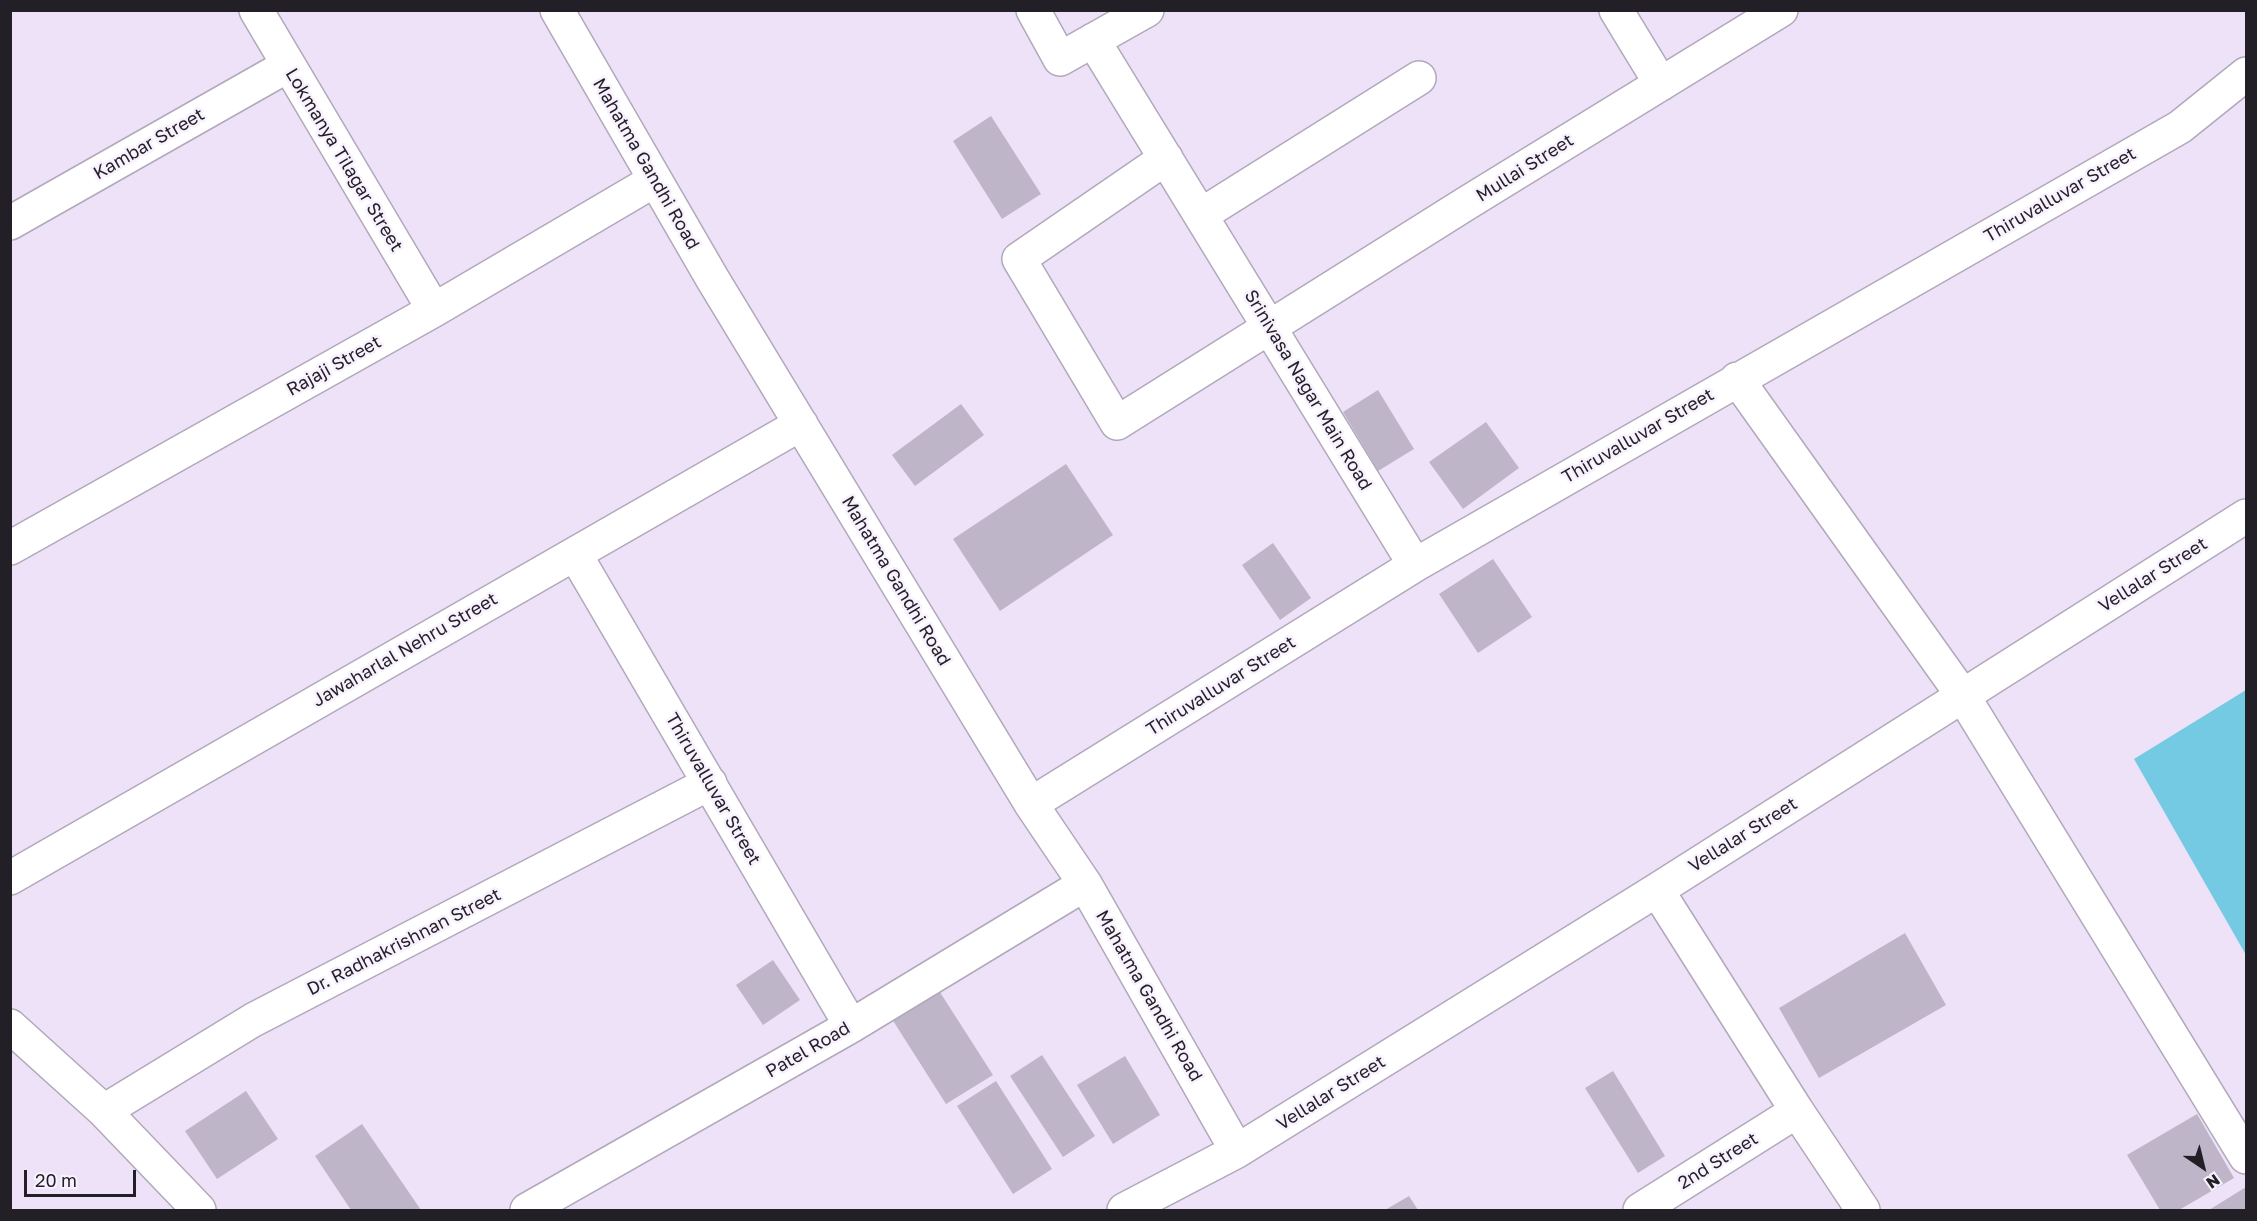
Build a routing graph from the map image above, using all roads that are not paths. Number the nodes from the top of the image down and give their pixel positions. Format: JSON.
{"nodes":[{"id":1,"x":256,"y":10,"type":"edge"},
{"id":2,"x":556,"y":10,"type":"edge"},
{"id":3,"x":1033,"y":10,"type":"edge"},
{"id":4,"x":1147,"y":10,"type":"edge"},
{"id":5,"x":1616,"y":10,"type":"edge"},
{"id":6,"x":1781,"y":10,"type":"edge"},
{"id":7,"x":1093,"y":40,"type":"junction"},
{"id":8,"x":288,"y":66,"type":"junction"},
{"id":9,"x":2247,"y":74,"type":"edge"},
{"id":10,"x":1419,"y":78,"type":"dead end"},
{"id":11,"x":1661,"y":84,"type":"junction"},
{"id":12,"x":1166,"y":158,"type":"junction"},
{"id":13,"x":655,"y":180,"type":"junction"},
{"id":14,"x":1201,"y":215,"type":"junction"},
{"id":15,"x":10,"y":223,"type":"edge"},
{"id":16,"x":434,"y":310,"type":"junction"},
{"id":17,"x":1269,"y":326,"type":"junction"},
{"id":18,"x":1737,"y":379,"type":"junction"},
{"id":19,"x":801,"y":424,"type":"junction"},
{"id":20,"x":2247,"y":516,"type":"edge"},
{"id":21,"x":10,"y":548,"type":"edge"},
{"id":22,"x":575,"y":554,"type":"junction"},
{"id":23,"x":1415,"y":566,"type":"junction"},
{"id":24,"x":1963,"y":696,"type":"junction"},
{"id":25,"x":710,"y":783,"type":"junction"},
{"id":26,"x":1032,"y":804,"type":"junction"},
{"id":27,"x":10,"y":878,"type":"edge"},
{"id":28,"x":1086,"y":884,"type":"junction"},
{"id":29,"x":1657,"y":890,"type":"junction"},
{"id":30,"x":10,"y":1026,"type":"edge"},
{"id":31,"x":851,"y":1026,"type":"junction"},
{"id":32,"x":104,"y":1111,"type":"junction"},
{"id":33,"x":1797,"y":1111,"type":"junction"},
{"id":34,"x":1237,"y":1151,"type":"junction"},
{"id":35,"x":2247,"y":1157,"type":"edge"},
{"id":36,"x":199,"y":1210,"type":"edge"},
{"id":37,"x":527,"y":1210,"type":"edge"},
{"id":38,"x":1124,"y":1210,"type":"edge"},
{"id":39,"x":1640,"y":1210,"type":"edge"},
{"id":40,"x":1863,"y":1210,"type":"edge"}],
"edges":[{"from":1,"to":8,"type":"street","name":"Lokmanya Tilagar Street"},
{"from":2,"to":13,"type":"street","name":"Mahatma Gandhi Road"},
{"from":3,"to":7,"type":"street"},
{"from":4,"to":7,"type":"street"},
{"from":5,"to":11,"type":"street"},
{"from":6,"to":11,"type":"street","name":"Mullai Street"},
{"from":7,"to":12,"type":"street","name":"Srinivasa Nagar Main Road"},
{"from":8,"to":15,"type":"street","name":"Kambar Street"},
{"from":8,"to":16,"type":"street","name":"Lokmanya Tilagar Street"},
{"from":9,"to":18,"type":"street","name":"Thiruvalluvar Street"},
{"from":10,"to":14,"type":"street"},
{"from":11,"to":17,"type":"street","name":"Mullai Street"},
{"from":12,"to":14,"type":"street","name":"Srinivasa Nagar Main Road"},
{"from":12,"to":17,"type":"street","name":"Mullai Street"},
{"from":13,"to":16,"type":"street","name":"Rajaji Street"},
{"from":13,"to":19,"type":"street","name":"Mahatma Gandhi Road"},
{"from":14,"to":17,"type":"street","name":"Srinivasa Nagar Main Road"},
{"from":16,"to":21,"type":"street","name":"Rajaji Street"},
{"from":17,"to":23,"type":"street","name":"Srinivasa Nagar Main Road"},
{"from":18,"to":23,"type":"street","name":"Thiruvalluvar Street"},
{"from":18,"to":24,"type":"street"},
{"from":19,"to":22,"type":"street","name":"Jawaharlal Nehru Street"},
{"from":19,"to":26,"type":"street","name":"Mahatma Gandhi Road"},
{"from":20,"to":24,"type":"street","name":"Vellalar Street"},
{"from":22,"to":25,"type":"street","name":"Thiruvalluvar Street"},
{"from":22,"to":27,"type":"street","name":"Jawaharlal Nehru Street"},
{"from":23,"to":26,"type":"street","name":"Thiruvalluvar Street"},
{"from":24,"to":29,"type":"street","name":"Vellalar Street"},
{"from":24,"to":35,"type":"street"},
{"from":25,"to":31,"type":"street","name":"Thiruvalluvar Street"},
{"from":25,"to":32,"type":"street","name":"Dr. Radhakrishnan Street"},
{"from":26,"to":28,"type":"street","name":"Mahatma Gandhi Road"},
{"from":28,"to":31,"type":"street","name":"Patel Road"},
{"from":28,"to":34,"type":"street","name":"Mahatma Gandhi Road"},
{"from":29,"to":33,"type":"street"},
{"from":29,"to":34,"type":"street","name":"Vellalar Street"},
{"from":30,"to":32,"type":"street"},
{"from":31,"to":37,"type":"street","name":"Patel Road"},
{"from":32,"to":36,"type":"street"},
{"from":33,"to":39,"type":"street","name":"2nd Street"},
{"from":33,"to":40,"type":"street"},
{"from":34,"to":38,"type":"street","name":"Vellalar Street"}]}
